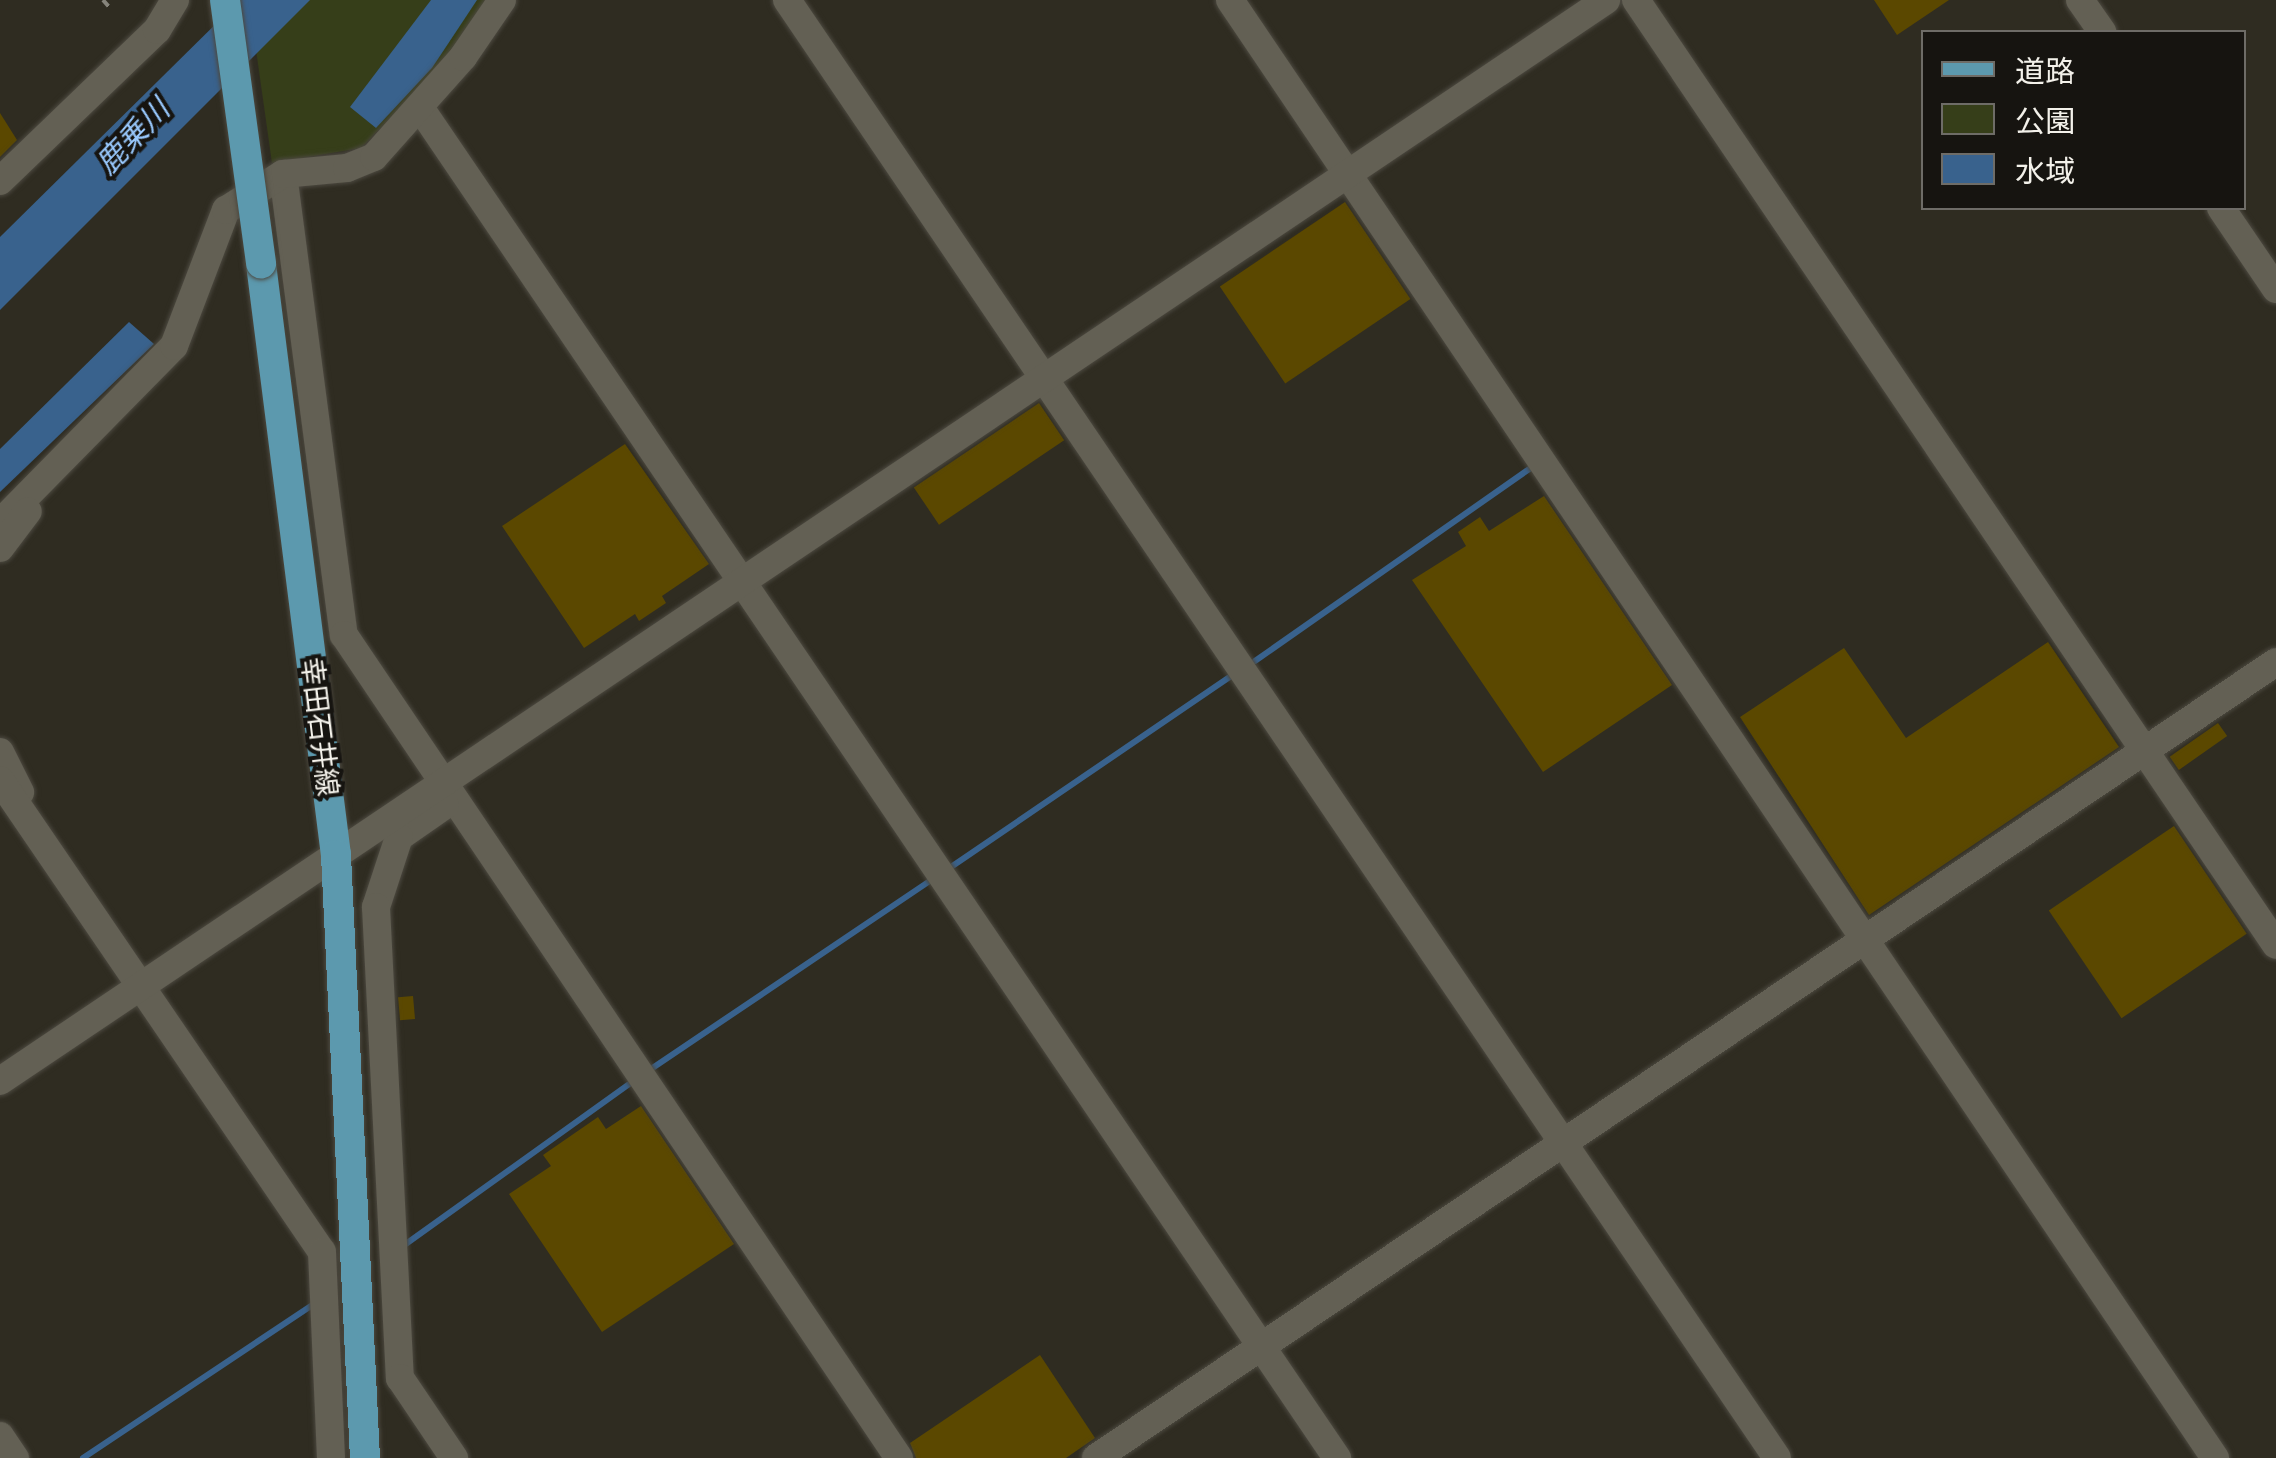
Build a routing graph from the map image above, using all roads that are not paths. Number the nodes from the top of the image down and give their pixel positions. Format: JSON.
{"nodes":[{"id":1,"x":175,"y":0,"type":"edge"},
{"id":2,"x":225,"y":0,"type":"edge"},
{"id":3,"x":502,"y":0,"type":"edge"},
{"id":4,"x":787,"y":0,"type":"edge"},
{"id":5,"x":1230,"y":0,"type":"edge"},
{"id":6,"x":1606,"y":0,"type":"edge"},
{"id":7,"x":1636,"y":0,"type":"edge"},
{"id":8,"x":2080,"y":0,"type":"edge"},
{"id":9,"x":2101,"y":30,"type":"edge"},
{"id":10,"x":421,"y":109,"type":"junction"},
{"id":11,"x":1347,"y":172,"type":"junction"},
{"id":12,"x":282,"y":174,"type":"junction"},
{"id":13,"x":0,"y":181,"type":"edge"},
{"id":14,"x":2221,"y":210,"type":"edge"},
{"id":15,"x":2276,"y":289,"type":"edge"},
{"id":16,"x":1047,"y":377,"type":"junction"},
{"id":17,"x":31,"y":490,"type":"junction"},
{"id":18,"x":0,"y":523,"type":"edge"},
{"id":19,"x":0,"y":548,"type":"edge"},
{"id":20,"x":744,"y":582,"type":"junction"},
{"id":21,"x":2276,"y":662,"type":"edge"},
{"id":22,"x":2145,"y":750,"type":"junction"},
{"id":23,"x":0,"y":752,"type":"edge"},
{"id":24,"x":449,"y":791,"type":"junction"},
{"id":25,"x":5,"y":794,"type":"edge"},
{"id":26,"x":336,"y":856,"type":"junction"},
{"id":27,"x":1864,"y":940,"type":"junction"},
{"id":28,"x":2276,"y":945,"type":"edge"},
{"id":29,"x":140,"y":988,"type":"junction"},
{"id":30,"x":0,"y":1081,"type":"edge"},
{"id":31,"x":1564,"y":1142,"type":"junction"},
{"id":32,"x":1262,"y":1346,"type":"junction"},
{"id":33,"x":0,"y":1436,"type":"edge"},
{"id":34,"x":15,"y":1458,"type":"edge"},
{"id":35,"x":331,"y":1458,"type":"edge"},
{"id":36,"x":365,"y":1458,"type":"edge"},
{"id":37,"x":454,"y":1458,"type":"edge"},
{"id":38,"x":898,"y":1458,"type":"edge"},
{"id":39,"x":1096,"y":1458,"type":"edge"},
{"id":40,"x":1337,"y":1458,"type":"edge"},
{"id":41,"x":1777,"y":1458,"type":"edge"},
{"id":42,"x":2214,"y":1458,"type":"edge"}],
"edges":[{"from":1,"to":13,"type":"street"},
{"from":2,"to":26,"type":"main road","name":"幸田石井線","bridge":true},
{"from":3,"to":10,"type":"street"},
{"from":4,"to":16,"type":"street"},
{"from":5,"to":11,"type":"street"},
{"from":6,"to":11,"type":"street"},
{"from":7,"to":22,"type":"street"},
{"from":8,"to":9,"type":"street"},
{"from":10,"to":12,"type":"street"},
{"from":10,"to":20,"type":"street"},
{"from":11,"to":16,"type":"street"},
{"from":11,"to":27,"type":"street"},
{"from":12,"to":17,"type":"street"},
{"from":12,"to":24,"type":"street"},
{"from":14,"to":15,"type":"street"},
{"from":16,"to":20,"type":"street"},
{"from":16,"to":31,"type":"street"},
{"from":17,"to":18,"type":"street"},
{"from":17,"to":19,"type":"street"},
{"from":20,"to":24,"type":"street"},
{"from":20,"to":32,"type":"street"},
{"from":21,"to":22,"type":"street"},
{"from":22,"to":27,"type":"street"},
{"from":22,"to":28,"type":"street"},
{"from":23,"to":25,"type":"street"},
{"from":24,"to":26,"type":"street"},
{"from":24,"to":37,"type":"street"},
{"from":24,"to":38,"type":"street"},
{"from":25,"to":29,"type":"street"},
{"from":26,"to":29,"type":"street"},
{"from":26,"to":36,"type":"main road","name":"幸田石井線"},
{"from":27,"to":31,"type":"street"},
{"from":27,"to":42,"type":"street"},
{"from":29,"to":30,"type":"street"},
{"from":29,"to":35,"type":"street"},
{"from":31,"to":32,"type":"street"},
{"from":31,"to":41,"type":"street"},
{"from":32,"to":39,"type":"street"},
{"from":32,"to":40,"type":"street"},
{"from":33,"to":34,"type":"street"}]}
